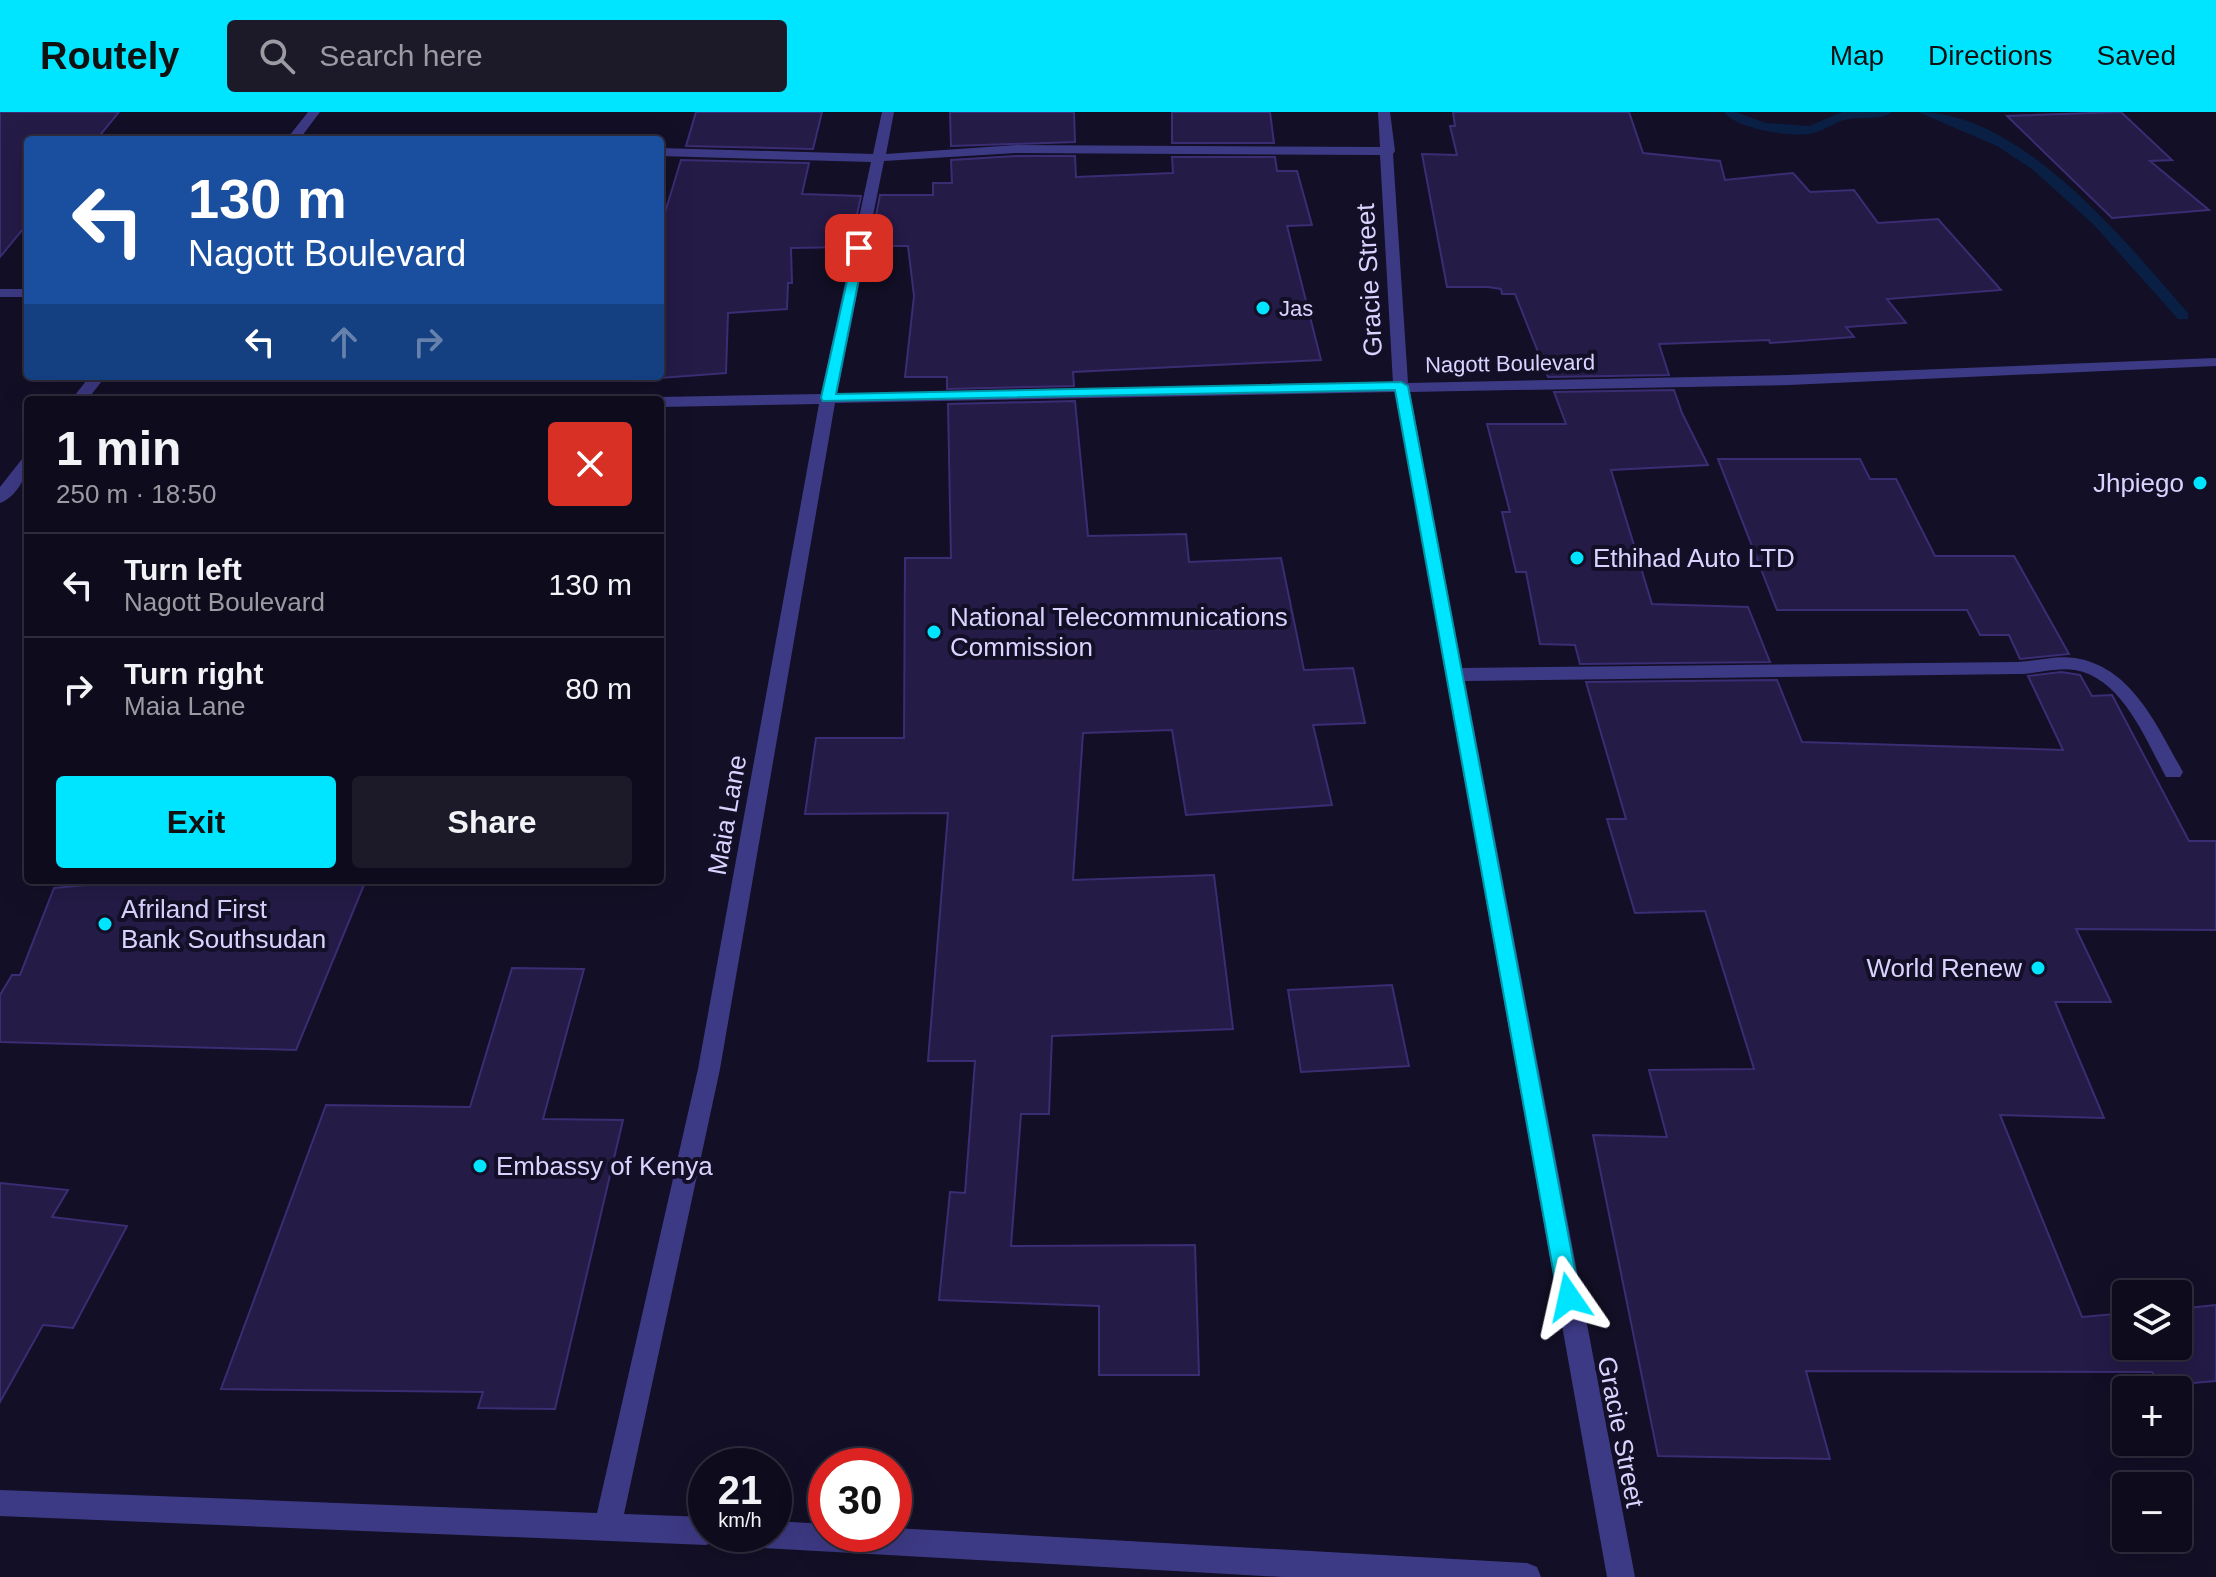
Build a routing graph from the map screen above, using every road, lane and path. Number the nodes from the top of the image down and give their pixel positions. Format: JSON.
{"nodes":[{"id":1,"x":314,"y":112,"type":"edge"},
{"id":2,"x":888,"y":112,"type":"edge"},
{"id":3,"x":1384,"y":112,"type":"edge"},
{"id":4,"x":295,"y":136,"type":"edge"},
{"id":5,"x":1389,"y":151,"type":"junction"},
{"id":6,"x":664,"y":152,"type":"edge"},
{"id":7,"x":877,"y":158,"type":"junction"},
{"id":8,"x":0,"y":293,"type":"edge"},
{"id":9,"x":24,"y":293,"type":"edge"},
{"id":10,"x":2216,"y":362,"type":"edge"},
{"id":11,"x":95,"y":380,"type":"edge"},
{"id":12,"x":1401,"y":386,"type":"junction"},
{"id":13,"x":82,"y":396,"type":"edge"},
{"id":14,"x":828,"y":398,"type":"junction"},
{"id":15,"x":664,"y":402,"type":"edge"},
{"id":16,"x":24,"y":468,"type":"edge"},
{"id":17,"x":0,"y":498,"type":"edge"},
{"id":18,"x":1452,"y":675,"type":"junction"},
{"id":19,"x":2173,"y":772,"type":"dead end"},
{"id":20,"x":0,"y":1503,"type":"edge"},
{"id":21,"x":608,"y":1526,"type":"junction"},
{"id":22,"x":688,"y":1530,"type":"edge"},
{"id":23,"x":792,"y":1536,"type":"edge"},
{"id":24,"x":1527,"y":1577,"type":"edge"},
{"id":25,"x":1621,"y":1577,"type":"edge"}],
"edges":[{"from":1,"to":4,"type":"street"},
{"from":2,"to":7,"type":"street","name":"Maia Lane"},
{"from":3,"to":5,"type":"street","name":"Gracie Street"},
{"from":5,"to":7,"type":"street"},
{"from":5,"to":12,"type":"street","name":"Gracie Street"},
{"from":6,"to":7,"type":"street"},
{"from":7,"to":14,"type":"street","name":"Maia Lane"},
{"from":8,"to":9,"type":"street"},
{"from":10,"to":12,"type":"street","name":"Nagott Boulevard"},
{"from":11,"to":13,"type":"street"},
{"from":12,"to":14,"type":"street","name":"Nagott Boulevard"},
{"from":12,"to":18,"type":"street","name":"Gracie Street"},
{"from":14,"to":15,"type":"street","name":"Nagott Boulevard"},
{"from":14,"to":21,"type":"street","name":"Maia Lane"},
{"from":16,"to":17,"type":"street"},
{"from":18,"to":19,"type":"street"},
{"from":18,"to":25,"type":"street","name":"Gracie Street"},
{"from":20,"to":21,"type":"street"},
{"from":21,"to":22,"type":"street"},
{"from":23,"to":24,"type":"street"}]}
